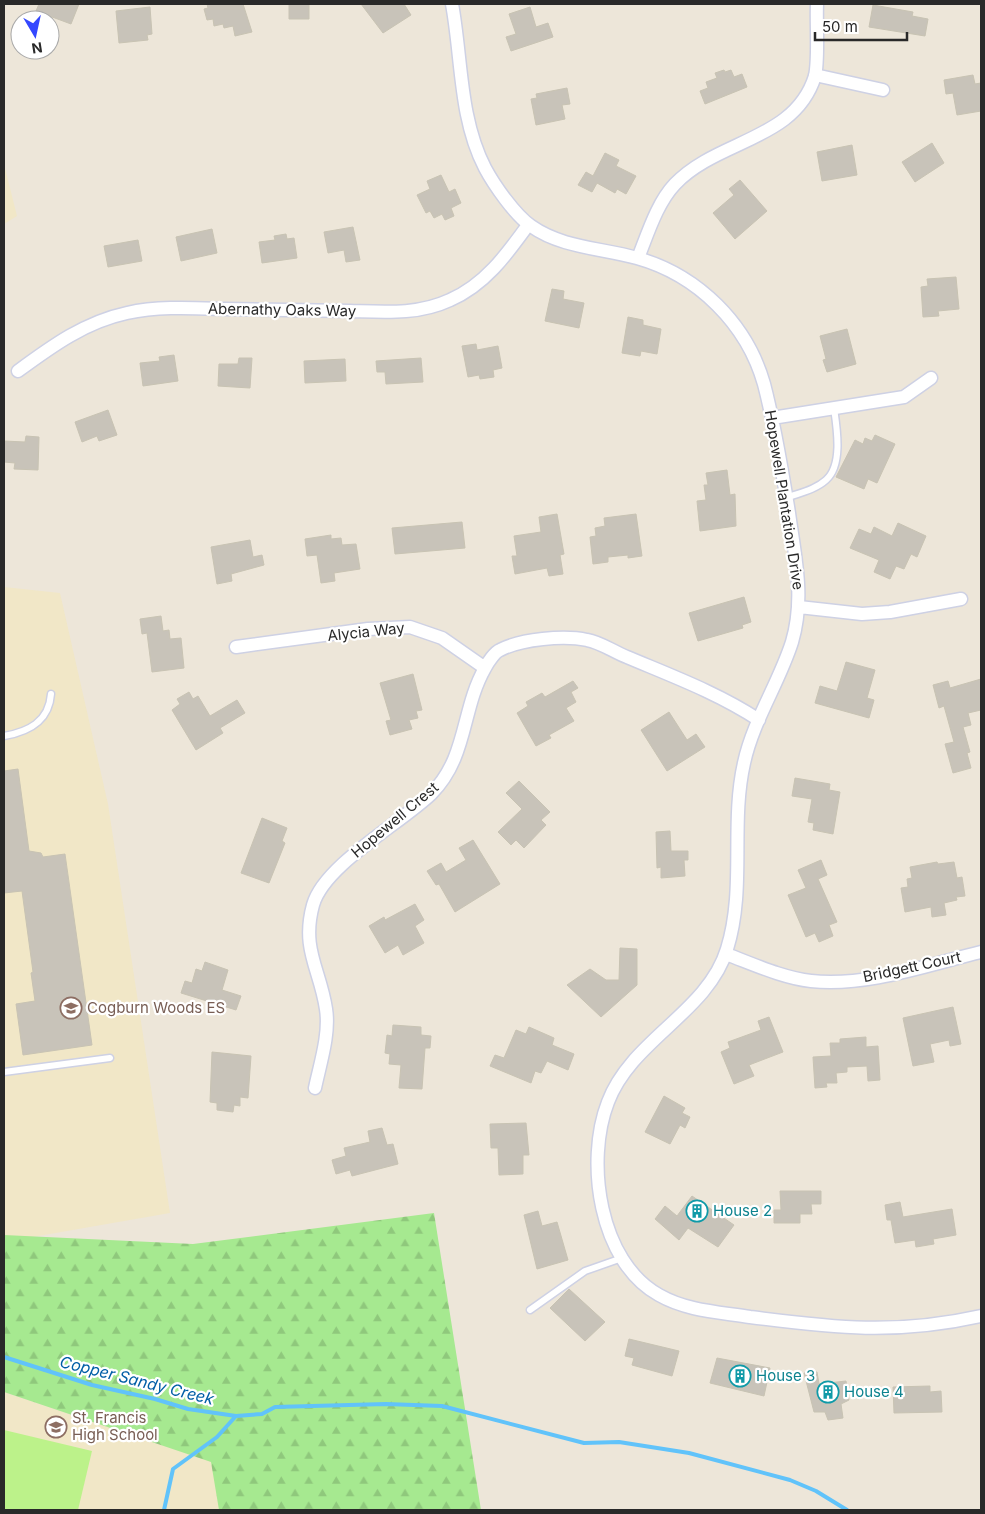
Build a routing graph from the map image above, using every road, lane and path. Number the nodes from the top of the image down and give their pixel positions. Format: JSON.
{"nodes":[{"id":1,"x":452,"y":4,"type":"edge"},
{"id":2,"x":817,"y":4,"type":"edge"},
{"id":3,"x":815,"y":75,"type":"junction"},
{"id":4,"x":883,"y":90,"type":"dead end"},
{"id":5,"x":528,"y":225,"type":"junction"},
{"id":6,"x":638,"y":258,"type":"junction"},
{"id":7,"x":18,"y":371,"type":"dead end"},
{"id":8,"x":931,"y":378,"type":"dead end"},
{"id":9,"x":834,"y":408,"type":"junction"},
{"id":10,"x":772,"y":418,"type":"junction"},
{"id":11,"x":786,"y":498,"type":"junction"},
{"id":12,"x":961,"y":599,"type":"dead end"},
{"id":13,"x":800,"y":607,"type":"junction"},
{"id":14,"x":236,"y":647,"type":"dead end"},
{"id":15,"x":485,"y":668,"type":"junction"},
{"id":16,"x":51,"y":694,"type":"dead end"},
{"id":17,"x":760,"y":720,"type":"junction"},
{"id":18,"x":4,"y":736,"type":"edge"},
{"id":19,"x":981,"y":952,"type":"edge"},
{"id":20,"x":726,"y":954,"type":"junction"},
{"id":21,"x":110,"y":1058,"type":"dead end"},
{"id":22,"x":4,"y":1072,"type":"edge"},
{"id":23,"x":315,"y":1088,"type":"dead end"},
{"id":24,"x":623,"y":1257,"type":"junction"},
{"id":25,"x":530,"y":1310,"type":"dead end"},
{"id":26,"x":981,"y":1316,"type":"edge"}],
"edges":[{"from":1,"to":5,"type":"street","name":"Hopewell Plantation Drive"},
{"from":2,"to":3,"type":"street"},
{"from":3,"to":4,"type":"street"},
{"from":3,"to":6,"type":"street"},
{"from":5,"to":6,"type":"street","name":"Hopewell Plantation Drive"},
{"from":5,"to":7,"type":"street","name":"Abernathy Oaks Way"},
{"from":6,"to":10,"type":"street","name":"Hopewell Plantation Drive"},
{"from":8,"to":9,"type":"street"},
{"from":9,"to":10,"type":"street"},
{"from":9,"to":11,"type":"lane"},
{"from":10,"to":11,"type":"street","name":"Hopewell Plantation Drive"},
{"from":11,"to":13,"type":"street","name":"Hopewell Plantation Drive"},
{"from":12,"to":13,"type":"street"},
{"from":13,"to":17,"type":"street","name":"Hopewell Plantation Drive"},
{"from":14,"to":15,"type":"street","name":"Alycia Way"},
{"from":15,"to":17,"type":"street","name":"Hopewell Crest"},
{"from":15,"to":23,"type":"street","name":"Hopewell Crest"},
{"from":16,"to":18,"type":"lane"},
{"from":17,"to":20,"type":"street","name":"Hopewell Plantation Drive"},
{"from":19,"to":20,"type":"street","name":"Bridgett Court"},
{"from":20,"to":24,"type":"street","name":"Hopewell Plantation Drive"},
{"from":21,"to":22,"type":"lane"},
{"from":24,"to":25,"type":"lane"},
{"from":24,"to":26,"type":"street","name":"Hopewell Plantation Drive"}]}
